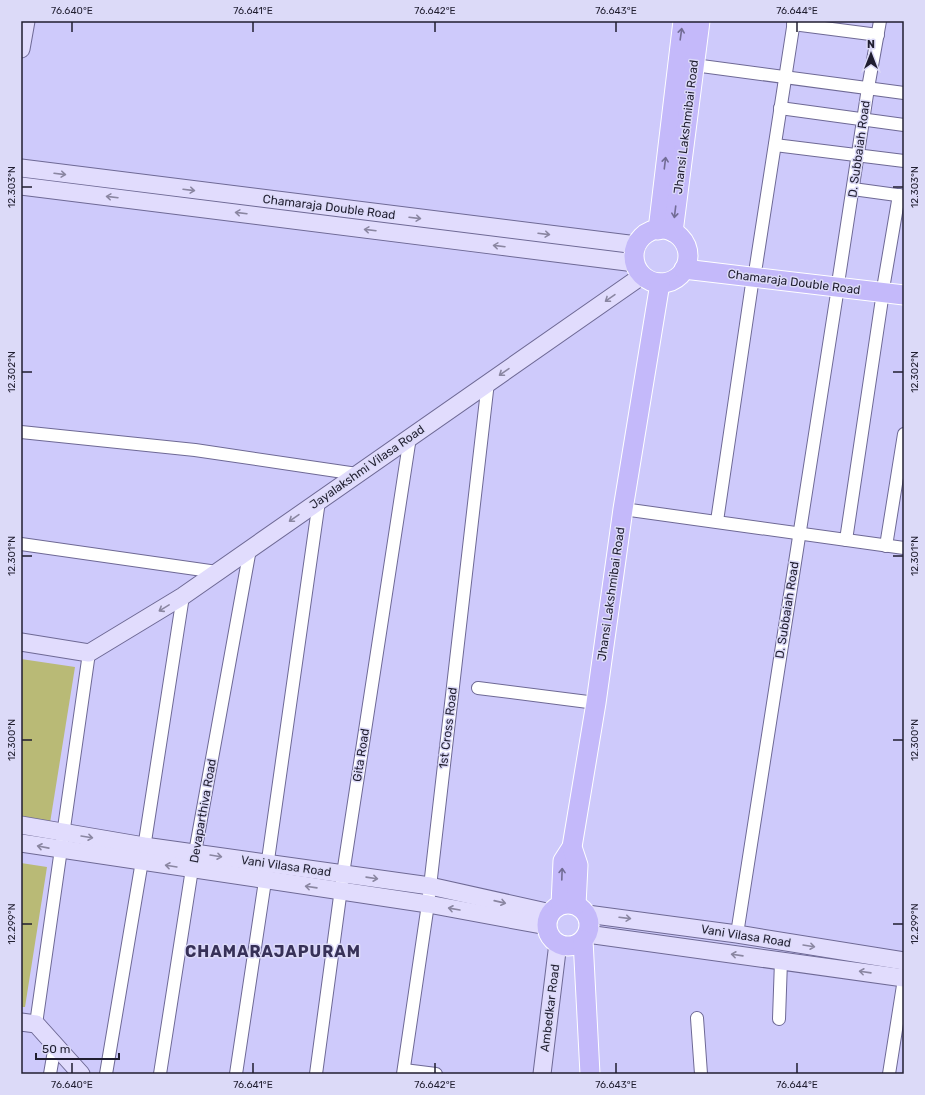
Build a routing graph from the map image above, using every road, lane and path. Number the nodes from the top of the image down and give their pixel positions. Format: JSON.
{"nodes":[{"id":1,"x":26,"y":21,"type":"edge"},
{"id":2,"x":684,"y":21,"type":"edge"},
{"id":3,"x":700,"y":21,"type":"edge"},
{"id":4,"x":880,"y":21,"type":"edge"},
{"id":5,"x":793,"y":23,"type":"edge"},
{"id":6,"x":878,"y":35,"type":"junction"},
{"id":7,"x":21,"y":49,"type":"edge"},
{"id":8,"x":694,"y":65,"type":"junction"},
{"id":9,"x":785,"y":77,"type":"junction"},
{"id":10,"x":868,"y":88,"type":"junction"},
{"id":11,"x":904,"y":93,"type":"edge"},
{"id":12,"x":780,"y":108,"type":"junction"},
{"id":13,"x":864,"y":120,"type":"junction"},
{"id":14,"x":904,"y":125,"type":"edge"},
{"id":15,"x":775,"y":145,"type":"junction"},
{"id":16,"x":859,"y":156,"type":"junction"},
{"id":17,"x":904,"y":161,"type":"edge"},
{"id":18,"x":21,"y":168,"type":"edge"},
{"id":19,"x":21,"y":186,"type":"edge"},
{"id":20,"x":853,"y":189,"type":"junction"},
{"id":21,"x":901,"y":195,"type":"edge"},
{"id":22,"x":665,"y":231,"type":"junction"},
{"id":23,"x":638,"y":261,"type":"junction"},
{"id":24,"x":686,"y":263,"type":"junction"},
{"id":25,"x":754,"y":272,"type":"junction"},
{"id":26,"x":838,"y":282,"type":"junction"},
{"id":27,"x":660,"y":283,"type":"junction"},
{"id":28,"x":904,"y":285,"type":"edge"},
{"id":29,"x":884,"y":288,"type":"junction"},
{"id":30,"x":904,"y":295,"type":"edge"},
{"id":31,"x":488,"y":382,"type":"junction"},
{"id":32,"x":21,"y":432,"type":"edge"},
{"id":33,"x":904,"y":434,"type":"edge"},
{"id":34,"x":410,"y":437,"type":"junction"},
{"id":35,"x":357,"y":474,"type":"junction"},
{"id":36,"x":319,"y":501,"type":"junction"},
{"id":37,"x":623,"y":509,"type":"junction"},
{"id":38,"x":717,"y":521,"type":"junction"},
{"id":39,"x":799,"y":533,"type":"junction"},
{"id":40,"x":846,"y":540,"type":"junction"},
{"id":41,"x":21,"y":544,"type":"edge"},
{"id":42,"x":886,"y":546,"type":"junction"},
{"id":43,"x":904,"y":548,"type":"edge"},
{"id":44,"x":250,"y":549,"type":"junction"},
{"id":45,"x":216,"y":572,"type":"junction"},
{"id":46,"x":183,"y":596,"type":"junction"},
{"id":47,"x":21,"y":642,"type":"edge"},
{"id":48,"x":89,"y":653,"type":"junction"},
{"id":49,"x":478,"y":688,"type":"dead end"},
{"id":50,"x":596,"y":703,"type":"junction"},
{"id":51,"x":21,"y":825,"type":"edge"},
{"id":52,"x":64,"y":833,"type":"junction"},
{"id":53,"x":21,"y":843,"type":"edge"},
{"id":54,"x":62,"y":850,"type":"junction"},
{"id":55,"x":143,"y":854,"type":"junction"},
{"id":56,"x":194,"y":861,"type":"junction"},
{"id":57,"x":266,"y":864,"type":"junction"},
{"id":58,"x":343,"y":874,"type":"junction"},
{"id":59,"x":265,"y":881,"type":"junction"},
{"id":60,"x":430,"y":886,"type":"junction"},
{"id":61,"x":341,"y":892,"type":"junction"},
{"id":62,"x":428,"y":904,"type":"junction"},
{"id":63,"x":564,"y":912,"type":"junction"},
{"id":64,"x":737,"y":934,"type":"junction"},
{"id":65,"x":585,"y":937,"type":"junction"},
{"id":66,"x":558,"y":943,"type":"junction"},
{"id":67,"x":781,"y":961,"type":"junction"},
{"id":68,"x":904,"y":961,"type":"edge"},
{"id":69,"x":904,"y":978,"type":"edge"},
{"id":70,"x":697,"y":1018,"type":"dead end"},
{"id":71,"x":779,"y":1019,"type":"dead end"},
{"id":72,"x":29,"y":1023,"type":"edge"},
{"id":73,"x":55,"y":1045,"type":"junction"},
{"id":74,"x":404,"y":1072,"type":"edge"},
{"id":75,"x":50,"y":1074,"type":"edge"},
{"id":76,"x":81,"y":1074,"type":"edge"},
{"id":77,"x":106,"y":1074,"type":"edge"},
{"id":78,"x":160,"y":1074,"type":"edge"},
{"id":79,"x":236,"y":1074,"type":"edge"},
{"id":80,"x":316,"y":1074,"type":"edge"},
{"id":81,"x":436,"y":1074,"type":"edge"},
{"id":82,"x":542,"y":1074,"type":"edge"},
{"id":83,"x":590,"y":1074,"type":"edge"},
{"id":84,"x":701,"y":1074,"type":"edge"},
{"id":85,"x":889,"y":1074,"type":"edge"}],
"edges":[{"from":1,"to":7,"type":"main road"},
{"from":22,"to":2,"type":"main road","name":"Jhansi Lakshmibai Road","one_way":true},
{"from":3,"to":8,"type":"main road","name":"Jhansi Lakshmibai Road"},
{"from":4,"to":6,"type":"street","name":"D. Subbaiah Road"},
{"from":5,"to":6,"type":"street"},
{"from":5,"to":9,"type":"street"},
{"from":6,"to":10,"type":"street","name":"D. Subbaiah Road"},
{"from":8,"to":9,"type":"street"},
{"from":8,"to":22,"type":"main road","name":"Jhansi Lakshmibai Road","one_way":true},
{"from":9,"to":10,"type":"street"},
{"from":9,"to":12,"type":"street"},
{"from":10,"to":11,"type":"street"},
{"from":10,"to":13,"type":"street","name":"D. Subbaiah Road"},
{"from":12,"to":13,"type":"street"},
{"from":12,"to":15,"type":"street"},
{"from":13,"to":14,"type":"street"},
{"from":13,"to":16,"type":"street","name":"D. Subbaiah Road"},
{"from":15,"to":16,"type":"street"},
{"from":15,"to":25,"type":"street"},
{"from":16,"to":17,"type":"street"},
{"from":16,"to":20,"type":"street","name":"D. Subbaiah Road"},
{"from":18,"to":23,"type":"main road","name":"Chamaraja Double Road","one_way":true},
{"from":23,"to":19,"type":"main road","name":"Chamaraja Double Road","one_way":true},
{"from":20,"to":21,"type":"street"},
{"from":20,"to":26,"type":"street","name":"D. Subbaiah Road"},
{"from":21,"to":29,"type":"street"},
{"from":22,"to":23,"type":"main road"},
{"from":22,"to":24,"type":"main road"},
{"from":23,"to":27,"type":"main road"},
{"from":23,"to":31,"type":"main road","name":"Jayalakshmi Vilasa Road","one_way":true},
{"from":24,"to":25,"type":"main road","name":"Chamaraja Double Road"},
{"from":24,"to":27,"type":"main road"},
{"from":25,"to":26,"type":"main road","name":"Chamaraja Double Road"},
{"from":25,"to":38,"type":"street"},
{"from":26,"to":29,"type":"main road","name":"Chamaraja Double Road"},
{"from":26,"to":39,"type":"street","name":"D. Subbaiah Road"},
{"from":27,"to":37,"type":"main road","name":"Jhansi Lakshmibai Road"},
{"from":28,"to":29,"type":"main road","name":"Chamaraja Double Road"},
{"from":29,"to":30,"type":"main road","name":"Chamaraja Double Road"},
{"from":29,"to":40,"type":"street"},
{"from":31,"to":34,"type":"main road","name":"Jayalakshmi Vilasa Road"},
{"from":31,"to":60,"type":"street","name":"1st Cross Road"},
{"from":32,"to":35,"type":"street"},
{"from":33,"to":42,"type":"street"},
{"from":34,"to":35,"type":"main road","name":"Jayalakshmi Vilasa Road"},
{"from":34,"to":58,"type":"street","name":"Gita Road"},
{"from":35,"to":36,"type":"main road","name":"Jayalakshmi Vilasa Road"},
{"from":36,"to":44,"type":"main road","name":"Jayalakshmi Vilasa Road","one_way":true},
{"from":36,"to":57,"type":"street"},
{"from":37,"to":38,"type":"street"},
{"from":37,"to":50,"type":"main road","name":"Jhansi Lakshmibai Road"},
{"from":38,"to":39,"type":"street"},
{"from":39,"to":40,"type":"street"},
{"from":39,"to":64,"type":"street","name":"D. Subbaiah Road"},
{"from":40,"to":42,"type":"street"},
{"from":41,"to":45,"type":"street"},
{"from":42,"to":43,"type":"street"},
{"from":44,"to":45,"type":"main road","name":"Jayalakshmi Vilasa Road"},
{"from":44,"to":56,"type":"street","name":"Devaparthiva Road"},
{"from":45,"to":46,"type":"main road","name":"Jayalakshmi Vilasa Road"},
{"from":46,"to":48,"type":"main road","name":"Jayalakshmi Vilasa Road","one_way":true},
{"from":46,"to":55,"type":"street"},
{"from":47,"to":48,"type":"main road"},
{"from":48,"to":52,"type":"street"},
{"from":49,"to":50,"type":"street"},
{"from":50,"to":63,"type":"main road","name":"Jhansi Lakshmibai Road"},
{"from":51,"to":52,"type":"main road","name":"Vani Vilasa Road"},
{"from":52,"to":54,"type":"street"},
{"from":52,"to":55,"type":"main road","name":"Vani Vilasa Road","one_way":true},
{"from":54,"to":53,"type":"main road","name":"Vani Vilasa Road","one_way":true},
{"from":54,"to":55,"type":"main road","name":"Vani Vilasa Road"},
{"from":54,"to":72,"type":"street"},
{"from":55,"to":56,"type":"main road","name":"Vani Vilasa Road"},
{"from":55,"to":77,"type":"street"},
{"from":56,"to":57,"type":"main road","name":"Vani Vilasa Road","one_way":true},
{"from":56,"to":59,"type":"main road","name":"Vani Vilasa Road"},
{"from":56,"to":78,"type":"street","name":"Devaparthiva Road"},
{"from":57,"to":58,"type":"main road","name":"Vani Vilasa Road"},
{"from":57,"to":59,"type":"street"},
{"from":58,"to":60,"type":"main road","name":"Vani Vilasa Road","one_way":true},
{"from":58,"to":61,"type":"street","name":"Gita Road"},
{"from":61,"to":59,"type":"main road","name":"Vani Vilasa Road","one_way":true},
{"from":59,"to":79,"type":"street"},
{"from":60,"to":62,"type":"street","name":"1st Cross Road"},
{"from":60,"to":63,"type":"main road","name":"Vani Vilasa Road","one_way":true},
{"from":61,"to":62,"type":"main road","name":"Vani Vilasa Road"},
{"from":61,"to":80,"type":"street","name":"Gita Road"},
{"from":63,"to":62,"type":"main road","name":"Vani Vilasa Road","one_way":true},
{"from":62,"to":74,"type":"street","name":"1st Cross Road"},
{"from":63,"to":64,"type":"main road","name":"Vani Vilasa Road","one_way":true},
{"from":63,"to":65,"type":"main road","name":"Jhansi Lakshmibai Road"},
{"from":63,"to":66,"type":"main road"},
{"from":64,"to":68,"type":"main road","name":"Vani Vilasa Road","one_way":true},
{"from":65,"to":66,"type":"main road"},
{"from":67,"to":65,"type":"main road","name":"Vani Vilasa Road","one_way":true},
{"from":65,"to":83,"type":"main road"},
{"from":66,"to":82,"type":"main road","name":"Ambedkar Road"},
{"from":69,"to":67,"type":"main road","name":"Vani Vilasa Road","one_way":true},
{"from":67,"to":71,"type":"street"},
{"from":69,"to":85,"type":"street"},
{"from":70,"to":84,"type":"street"},
{"from":72,"to":73,"type":"main road"},
{"from":73,"to":75,"type":"street"},
{"from":73,"to":76,"type":"main road"},
{"from":74,"to":81,"type":"street"}]}
